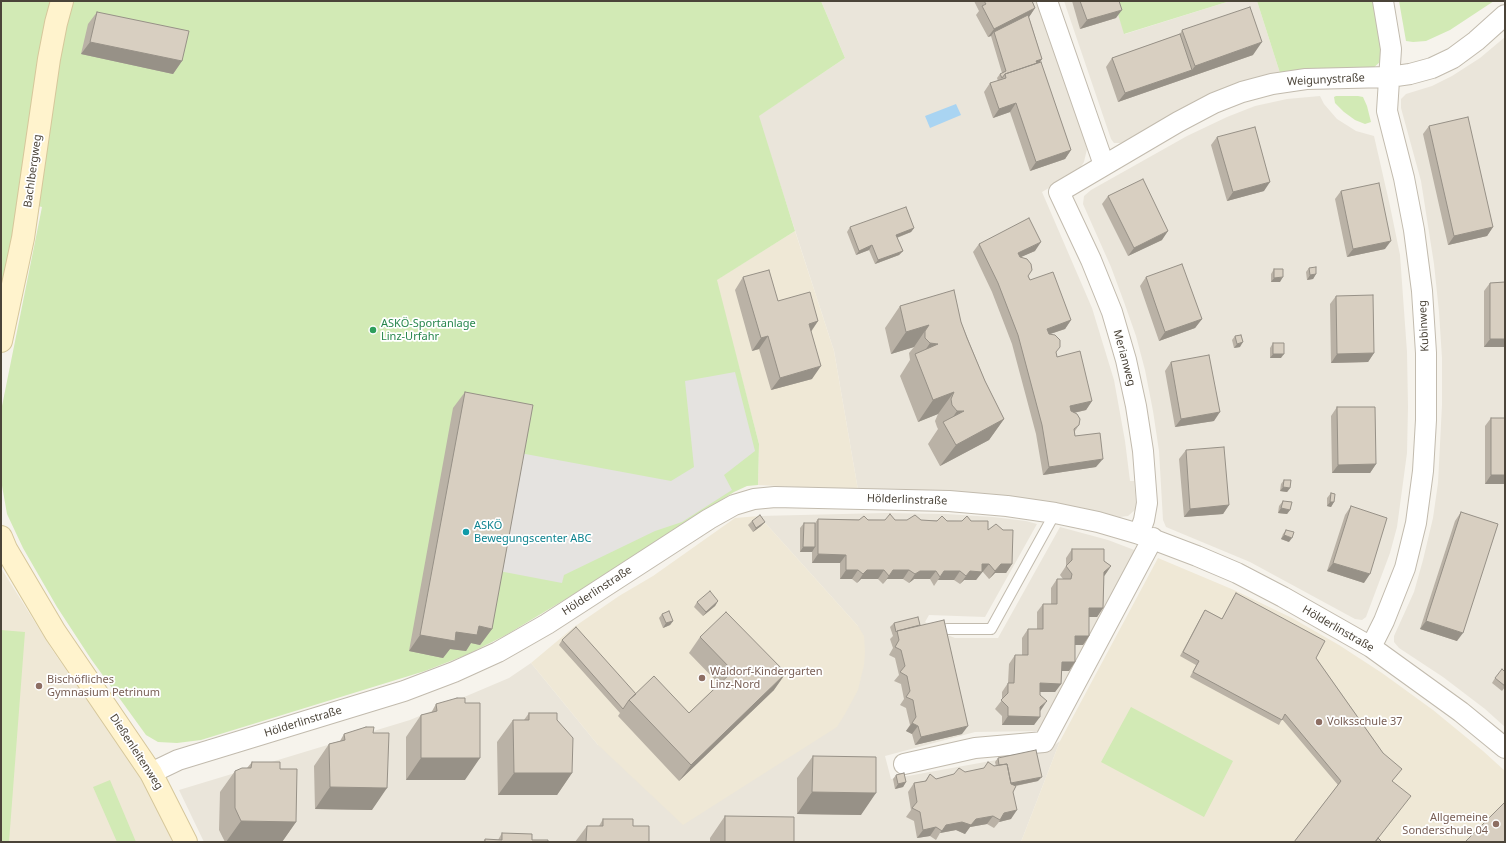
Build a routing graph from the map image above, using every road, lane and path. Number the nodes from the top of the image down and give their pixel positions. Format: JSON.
{"nodes":[{"id":1,"x":62,"y":1,"type":"edge"},
{"id":2,"x":1048,"y":1,"type":"edge"},
{"id":3,"x":1383,"y":1,"type":"edge"},
{"id":4,"x":1505,"y":15,"type":"edge"},
{"id":5,"x":1389,"y":77,"type":"junction"},
{"id":6,"x":1104,"y":165,"type":"junction"},
{"id":7,"x":1059,"y":192,"type":"joint"},
{"id":8,"x":1,"y":341,"type":"edge"},
{"id":9,"x":1055,"y":513,"type":"junction"},
{"id":10,"x":1146,"y":536,"type":"junction"},
{"id":11,"x":3,"y":544,"type":"edge"},
{"id":12,"x":947,"y":629,"type":"edge"},
{"id":13,"x":1371,"y":647,"type":"junction"},
{"id":14,"x":1505,"y":748,"type":"edge"},
{"id":15,"x":904,"y":764,"type":"dead end"},
{"id":16,"x":151,"y":772,"type":"junction"},
{"id":17,"x":186,"y":842,"type":"edge"}],
"edges":[{"from":1,"to":8,"type":"street","name":"Bachlbergweg"},
{"from":2,"to":6,"type":"street"},
{"from":3,"to":5,"type":"street","name":"Kubinweg"},
{"from":4,"to":5,"type":"street","name":"Weigunystraße"},
{"from":5,"to":6,"type":"street","name":"Weigunystraße"},
{"from":5,"to":13,"type":"street","name":"Kubinweg"},
{"from":6,"to":7,"type":"street","name":"Weigunystraße"},
{"from":7,"to":10,"type":"street","name":"Merianweg"},
{"from":9,"to":10,"type":"street","name":"Hölderlinstraße"},
{"from":9,"to":12,"type":"lane"},
{"from":9,"to":16,"type":"street","name":"Hölderlinstraße"},
{"from":10,"to":13,"type":"street","name":"Hölderlinstraße"},
{"from":10,"to":15,"type":"street"},
{"from":11,"to":16,"type":"street","name":"Dießenleitenweg"},
{"from":13,"to":14,"type":"street","name":"Hölderlinstraße"},
{"from":16,"to":17,"type":"street","name":"Dießenleitenweg"}]}
